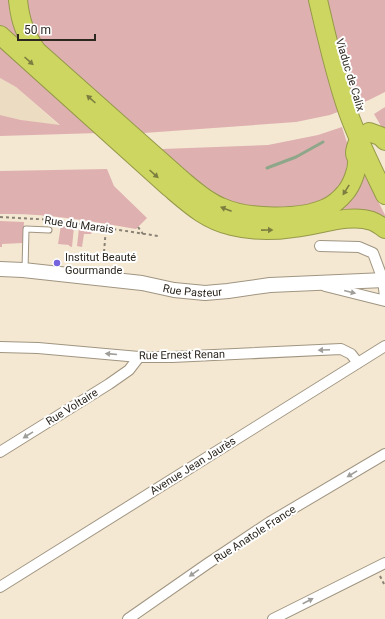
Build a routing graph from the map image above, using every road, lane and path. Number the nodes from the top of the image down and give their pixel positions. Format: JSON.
{"nodes":[{"id":1,"x":12,"y":0,"type":"edge"},
{"id":2,"x":18,"y":0,"type":"edge"},
{"id":3,"x":318,"y":0,"type":"edge"},
{"id":4,"x":329,"y":0,"type":"edge"},
{"id":5,"x":0,"y":35,"type":"edge"},
{"id":6,"x":28,"y":39,"type":"junction"},
{"id":7,"x":370,"y":142,"type":"edge"},
{"id":8,"x":385,"y":167,"type":"edge"},
{"id":9,"x":385,"y":195,"type":"edge"},
{"id":10,"x":33,"y":214,"type":"dead end"},
{"id":11,"x":0,"y":217,"type":"edge"},
{"id":12,"x":29,"y":218,"type":"junction"},
{"id":13,"x":138,"y":227,"type":"dead end"},
{"id":14,"x":106,"y":228,"type":"junction"},
{"id":15,"x":385,"y":229,"type":"edge"},
{"id":16,"x":48,"y":230,"type":"dead end"},
{"id":17,"x":143,"y":234,"type":"junction"},
{"id":18,"x":158,"y":236,"type":"dead end"},
{"id":19,"x":320,"y":246,"type":"dead end"},
{"id":20,"x":104,"y":252,"type":"dead end"},
{"id":21,"x":0,"y":269,"type":"edge"},
{"id":22,"x":25,"y":270,"type":"junction"},
{"id":23,"x":384,"y":280,"type":"edge"},
{"id":24,"x":315,"y":283,"type":"junction"},
{"id":25,"x":385,"y":297,"type":"edge"},
{"id":26,"x":385,"y":301,"type":"edge"},
{"id":27,"x":385,"y":346,"type":"edge"},
{"id":28,"x":0,"y":347,"type":"edge"},
{"id":29,"x":139,"y":357,"type":"junction"},
{"id":30,"x":358,"y":363,"type":"junction"},
{"id":31,"x":0,"y":452,"type":"edge"},
{"id":32,"x":385,"y":454,"type":"edge"},
{"id":33,"x":385,"y":563,"type":"edge"},
{"id":34,"x":0,"y":587,"type":"edge"},
{"id":35,"x":128,"y":619,"type":"edge"},
{"id":36,"x":273,"y":619,"type":"edge"}],
"edges":[{"from":1,"to":6,"type":"highway"},
{"from":2,"to":6,"type":"highway"},
{"from":3,"to":7,"type":"highway","name":"Viaduc de Calix"},
{"from":4,"to":7,"type":"highway","name":"Viaduc de Calix"},
{"from":5,"to":15,"type":"highway","one_way":true},
{"from":7,"to":6,"type":"highway","one_way":true},
{"from":7,"to":8,"type":"highway"},
{"from":7,"to":9,"type":"highway"},
{"from":10,"to":12,"type":"path"},
{"from":11,"to":12,"type":"path","name":"Rue du Marais"},
{"from":12,"to":14,"type":"path","name":"Rue du Marais"},
{"from":13,"to":17,"type":"path"},
{"from":14,"to":17,"type":"path","name":"Rue du Marais"},
{"from":14,"to":20,"type":"path"},
{"from":16,"to":22,"type":"lane"},
{"from":17,"to":18,"type":"path","name":"Rue du Marais"},
{"from":19,"to":23,"type":"street"},
{"from":21,"to":22,"type":"main road","name":"Rue Pasteur"},
{"from":22,"to":24,"type":"main road","name":"Rue Pasteur"},
{"from":23,"to":24,"type":"main road","name":"Rue Pasteur"},
{"from":23,"to":25,"type":"street"},
{"from":24,"to":26,"type":"street","one_way":true},
{"from":27,"to":30,"type":"street","name":"Avenue Jean Jaurès"},
{"from":29,"to":28,"type":"street","name":"Rue Ernest Renan","one_way":true},
{"from":30,"to":29,"type":"street","name":"Rue Ernest Renan","one_way":true},
{"from":29,"to":31,"type":"street","name":"Rue Voltaire","one_way":true},
{"from":30,"to":34,"type":"street","name":"Avenue Jean Jaurès"},
{"from":32,"to":35,"type":"street","name":"Rue Anatole France","one_way":true},
{"from":36,"to":33,"type":"street","one_way":true}]}
